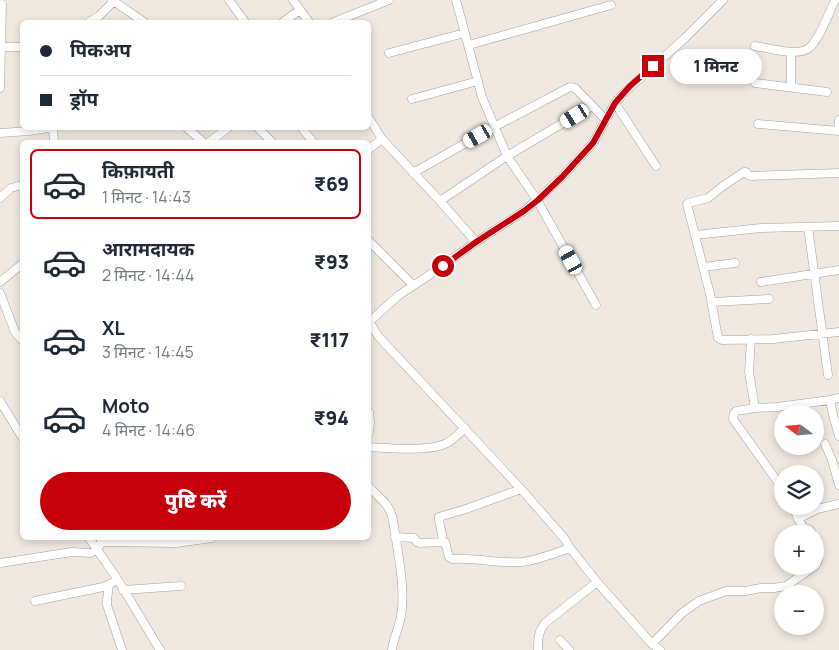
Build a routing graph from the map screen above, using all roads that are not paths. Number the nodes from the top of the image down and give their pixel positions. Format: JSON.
{"nodes":[{"id":1,"x":114,"y":0,"type":"edge"},
{"id":2,"x":229,"y":0,"type":"edge"},
{"id":3,"x":293,"y":0,"type":"edge"},
{"id":4,"x":389,"y":0,"type":"edge"},
{"id":5,"x":456,"y":0,"type":"edge"},
{"id":6,"x":723,"y":0,"type":"edge"},
{"id":7,"x":835,"y":0,"type":"edge"},
{"id":8,"x":2,"y":4,"type":"dead end"},
{"id":9,"x":612,"y":5,"type":"dead end"},
{"id":10,"x":300,"y":10,"type":"junction"},
{"id":11,"x":92,"y":20,"type":"edge"},
{"id":12,"x":141,"y":20,"type":"edge"},
{"id":13,"x":244,"y":20,"type":"edge"},
{"id":14,"x":287,"y":20,"type":"edge"},
{"id":15,"x":308,"y":20,"type":"edge"},
{"id":16,"x":339,"y":20,"type":"edge"},
{"id":17,"x":464,"y":33,"type":"junction"},
{"id":18,"x":468,"y":45,"type":"junction"},
{"id":19,"x":755,"y":46,"type":"dead end"},
{"id":20,"x":1,"y":47,"type":"edge"},
{"id":21,"x":20,"y":47,"type":"edge"},
{"id":22,"x":790,"y":52,"type":"junction"},
{"id":23,"x":389,"y":53,"type":"dead end"},
{"id":24,"x":478,"y":81,"type":"junction"},
{"id":25,"x":755,"y":83,"type":"dead end"},
{"id":26,"x":791,"y":87,"type":"junction"},
{"id":27,"x":0,"y":88,"type":"edge"},
{"id":28,"x":827,"y":92,"type":"dead end"},
{"id":29,"x":412,"y":99,"type":"dead end"},
{"id":30,"x":615,"y":103,"type":"junction"},
{"id":31,"x":592,"y":106,"type":"junction"},
{"id":32,"x":606,"y":120,"type":"junction"},
{"id":33,"x":839,"y":120,"type":"edge"},
{"id":34,"x":371,"y":121,"type":"edge"},
{"id":35,"x":758,"y":124,"type":"dead end"},
{"id":36,"x":494,"y":127,"type":"junction"},
{"id":37,"x":35,"y":130,"type":"edge"},
{"id":38,"x":189,"y":130,"type":"edge"},
{"id":39,"x":225,"y":130,"type":"edge"},
{"id":40,"x":260,"y":130,"type":"edge"},
{"id":41,"x":304,"y":130,"type":"edge"},
{"id":42,"x":838,"y":131,"type":"edge"},
{"id":43,"x":0,"y":133,"type":"edge"},
{"id":44,"x":382,"y":139,"type":"junction"},
{"id":45,"x":201,"y":140,"type":"edge"},
{"id":46,"x":212,"y":140,"type":"edge"},
{"id":47,"x":270,"y":140,"type":"edge"},
{"id":48,"x":311,"y":140,"type":"edge"},
{"id":49,"x":371,"y":147,"type":"edge"},
{"id":50,"x":507,"y":156,"type":"junction"},
{"id":51,"x":656,"y":166,"type":"dead end"},
{"id":52,"x":413,"y":172,"type":"junction"},
{"id":53,"x":839,"y":173,"type":"edge"},
{"id":54,"x":20,"y":186,"type":"edge"},
{"id":55,"x":0,"y":198,"type":"edge"},
{"id":56,"x":538,"y":200,"type":"junction"},
{"id":57,"x":440,"y":201,"type":"junction"},
{"id":58,"x":839,"y":226,"type":"edge"},
{"id":59,"x":808,"y":227,"type":"junction"},
{"id":60,"x":695,"y":235,"type":"junction"},
{"id":61,"x":476,"y":242,"type":"junction"},
{"id":62,"x":371,"y":243,"type":"edge"},
{"id":63,"x":735,"y":263,"type":"dead end"},
{"id":64,"x":20,"y":266,"type":"edge"},
{"id":65,"x":703,"y":267,"type":"junction"},
{"id":66,"x":839,"y":270,"type":"edge"},
{"id":67,"x":814,"y":274,"type":"junction"},
{"id":68,"x":0,"y":282,"type":"edge"},
{"id":69,"x":761,"y":282,"type":"dead end"},
{"id":70,"x":413,"y":285,"type":"junction"},
{"id":71,"x":0,"y":293,"type":"edge"},
{"id":72,"x":769,"y":299,"type":"dead end"},
{"id":73,"x":712,"y":302,"type":"junction"},
{"id":74,"x":596,"y":305,"type":"dead end"},
{"id":75,"x":371,"y":319,"type":"edge"},
{"id":76,"x":371,"y":324,"type":"edge"},
{"id":77,"x":839,"y":332,"type":"edge"},
{"id":78,"x":822,"y":334,"type":"junction"},
{"id":79,"x":20,"y":338,"type":"edge"},
{"id":80,"x":751,"y":339,"type":"junction"},
{"id":81,"x":828,"y":376,"type":"dead end"},
{"id":82,"x":839,"y":398,"type":"edge"},
{"id":83,"x":830,"y":400,"type":"junction"},
{"id":84,"x":0,"y":401,"type":"edge"},
{"id":85,"x":755,"y":408,"type":"junction"},
{"id":86,"x":465,"y":428,"type":"junction"},
{"id":87,"x":20,"y":434,"type":"edge"},
{"id":88,"x":839,"y":436,"type":"edge"},
{"id":89,"x":825,"y":444,"type":"dead end"},
{"id":90,"x":371,"y":446,"type":"edge"},
{"id":91,"x":835,"y":459,"type":"edge"},
{"id":92,"x":774,"y":476,"type":"edge"},
{"id":93,"x":839,"y":485,"type":"edge"},
{"id":94,"x":371,"y":489,"type":"edge"},
{"id":95,"x":521,"y":489,"type":"junction"},
{"id":96,"x":839,"y":504,"type":"edge"},
{"id":97,"x":796,"y":515,"type":"edge"},
{"id":98,"x":798,"y":519,"type":"junction"},
{"id":99,"x":802,"y":525,"type":"edge"},
{"id":100,"x":442,"y":535,"type":"dead end"},
{"id":101,"x":395,"y":537,"type":"junction"},
{"id":102,"x":198,"y":540,"type":"edge"},
{"id":103,"x":100,"y":543,"type":"edge"},
{"id":104,"x":570,"y":548,"type":"junction"},
{"id":105,"x":0,"y":563,"type":"edge"},
{"id":106,"x":802,"y":575,"type":"edge"},
{"id":107,"x":118,"y":580,"type":"junction"},
{"id":108,"x":596,"y":582,"type":"junction"},
{"id":109,"x":109,"y":585,"type":"junction"},
{"id":110,"x":181,"y":586,"type":"dead end"},
{"id":111,"x":124,"y":590,"type":"junction"},
{"id":112,"x":35,"y":600,"type":"dead end"},
{"id":113,"x":560,"y":640,"type":"dead end"},
{"id":114,"x":652,"y":644,"type":"junction"},
{"id":115,"x":122,"y":650,"type":"edge"},
{"id":116,"x":160,"y":650,"type":"edge"},
{"id":117,"x":392,"y":650,"type":"edge"},
{"id":118,"x":538,"y":650,"type":"edge"},
{"id":119,"x":569,"y":650,"type":"edge"},
{"id":120,"x":660,"y":650,"type":"edge"}],
"edges":[{"from":1,"to":11,"type":"street"},
{"from":1,"to":12,"type":"street"},
{"from":2,"to":13,"type":"street"},
{"from":3,"to":10,"type":"street"},
{"from":4,"to":16,"type":"street"},
{"from":5,"to":17,"type":"street"},
{"from":6,"to":30,"type":"street"},
{"from":7,"to":22,"type":"street"},
{"from":8,"to":20,"type":"street"},
{"from":9,"to":18,"type":"street"},
{"from":10,"to":14,"type":"street"},
{"from":10,"to":15,"type":"street"},
{"from":17,"to":18,"type":"street"},
{"from":17,"to":23,"type":"street"},
{"from":18,"to":24,"type":"street"},
{"from":19,"to":22,"type":"street"},
{"from":20,"to":21,"type":"street"},
{"from":20,"to":27,"type":"street"},
{"from":22,"to":26,"type":"street"},
{"from":24,"to":29,"type":"street"},
{"from":24,"to":36,"type":"street"},
{"from":25,"to":26,"type":"street"},
{"from":26,"to":28,"type":"street"},
{"from":30,"to":32,"type":"street"},
{"from":30,"to":51,"type":"street"},
{"from":31,"to":32,"type":"street"},
{"from":31,"to":36,"type":"street"},
{"from":31,"to":50,"type":"street"},
{"from":32,"to":56,"type":"street"},
{"from":33,"to":42,"type":"street"},
{"from":34,"to":44,"type":"street"},
{"from":35,"to":42,"type":"street"},
{"from":36,"to":50,"type":"street"},
{"from":36,"to":52,"type":"street"},
{"from":37,"to":43,"type":"street"},
{"from":38,"to":45,"type":"street"},
{"from":39,"to":46,"type":"street"},
{"from":40,"to":47,"type":"street"},
{"from":41,"to":48,"type":"street"},
{"from":44,"to":49,"type":"street"},
{"from":44,"to":52,"type":"street"},
{"from":50,"to":56,"type":"street"},
{"from":50,"to":57,"type":"street"},
{"from":52,"to":57,"type":"street"},
{"from":53,"to":60,"type":"street"},
{"from":54,"to":55,"type":"street"},
{"from":56,"to":61,"type":"street"},
{"from":56,"to":74,"type":"street"},
{"from":57,"to":61,"type":"street"},
{"from":58,"to":59,"type":"street"},
{"from":59,"to":60,"type":"street"},
{"from":59,"to":67,"type":"street"},
{"from":60,"to":65,"type":"street"},
{"from":61,"to":70,"type":"street"},
{"from":62,"to":70,"type":"street"},
{"from":63,"to":65,"type":"street"},
{"from":64,"to":68,"type":"street"},
{"from":65,"to":73,"type":"street"},
{"from":66,"to":67,"type":"street"},
{"from":67,"to":69,"type":"street"},
{"from":67,"to":78,"type":"street"},
{"from":70,"to":75,"type":"street"},
{"from":71,"to":79,"type":"street"},
{"from":72,"to":73,"type":"street"},
{"from":73,"to":80,"type":"street"},
{"from":76,"to":86,"type":"street"},
{"from":77,"to":78,"type":"street"},
{"from":78,"to":80,"type":"street"},
{"from":78,"to":81,"type":"street"},
{"from":80,"to":85,"type":"street"},
{"from":82,"to":83,"type":"street"},
{"from":83,"to":85,"type":"street"},
{"from":83,"to":88,"type":"street"},
{"from":84,"to":87,"type":"street"},
{"from":85,"to":92,"type":"street"},
{"from":86,"to":90,"type":"street"},
{"from":86,"to":95,"type":"street"},
{"from":89,"to":91,"type":"street"},
{"from":91,"to":93,"type":"street"},
{"from":94,"to":101,"type":"street"},
{"from":95,"to":100,"type":"street"},
{"from":95,"to":104,"type":"street"},
{"from":96,"to":98,"type":"street"},
{"from":97,"to":98,"type":"street"},
{"from":98,"to":99,"type":"street"},
{"from":101,"to":104,"type":"street"},
{"from":101,"to":117,"type":"street"},
{"from":102,"to":103,"type":"street"},
{"from":103,"to":105,"type":"street"},
{"from":103,"to":107,"type":"street"},
{"from":104,"to":108,"type":"street"},
{"from":106,"to":114,"type":"street"},
{"from":107,"to":109,"type":"street"},
{"from":107,"to":111,"type":"street"},
{"from":108,"to":114,"type":"street"},
{"from":108,"to":118,"type":"street"},
{"from":109,"to":112,"type":"street"},
{"from":109,"to":115,"type":"street"},
{"from":110,"to":111,"type":"street"},
{"from":111,"to":116,"type":"street"},
{"from":113,"to":119,"type":"street"},
{"from":114,"to":120,"type":"street"}]}
